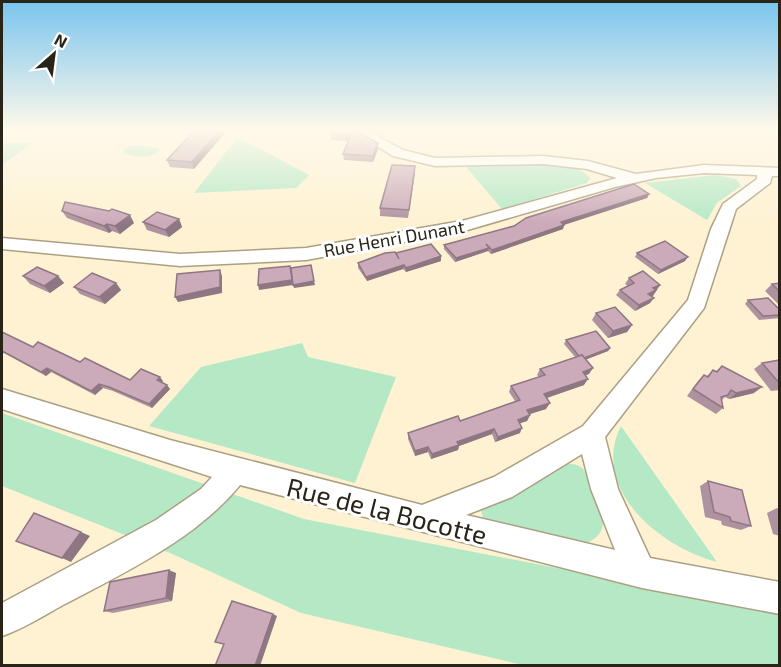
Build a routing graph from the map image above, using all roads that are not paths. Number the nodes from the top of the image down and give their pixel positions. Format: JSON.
{"nodes":[{"id":1,"x":562,"y":162,"type":"edge"},
{"id":2,"x":772,"y":172,"type":"edge"},
{"id":3,"x":635,"y":178,"type":"junction"},
{"id":4,"x":2,"y":244,"type":"edge"},
{"id":5,"x":2,"y":399,"type":"edge"},
{"id":6,"x":592,"y":434,"type":"junction"},
{"id":7,"x":235,"y":471,"type":"junction"},
{"id":8,"x":422,"y":519,"type":"junction"},
{"id":9,"x":642,"y":573,"type":"junction"},
{"id":10,"x":780,"y":598,"type":"edge"},
{"id":11,"x":2,"y":620,"type":"edge"}],
"edges":[{"from":1,"to":3,"type":"street"},
{"from":2,"to":3,"type":"street","name":"Rue Henri Dunant"},
{"from":2,"to":6,"type":"street"},
{"from":3,"to":4,"type":"street","name":"Rue Henri Dunant"},
{"from":5,"to":7,"type":"street","name":"Rue de la Bocotte"},
{"from":6,"to":8,"type":"street"},
{"from":6,"to":9,"type":"street"},
{"from":7,"to":8,"type":"street","name":"Rue de la Bocotte"},
{"from":7,"to":11,"type":"street"},
{"from":8,"to":9,"type":"street","name":"Rue de la Bocotte"},
{"from":9,"to":10,"type":"street","name":"Rue de la Bocotte"}]}
